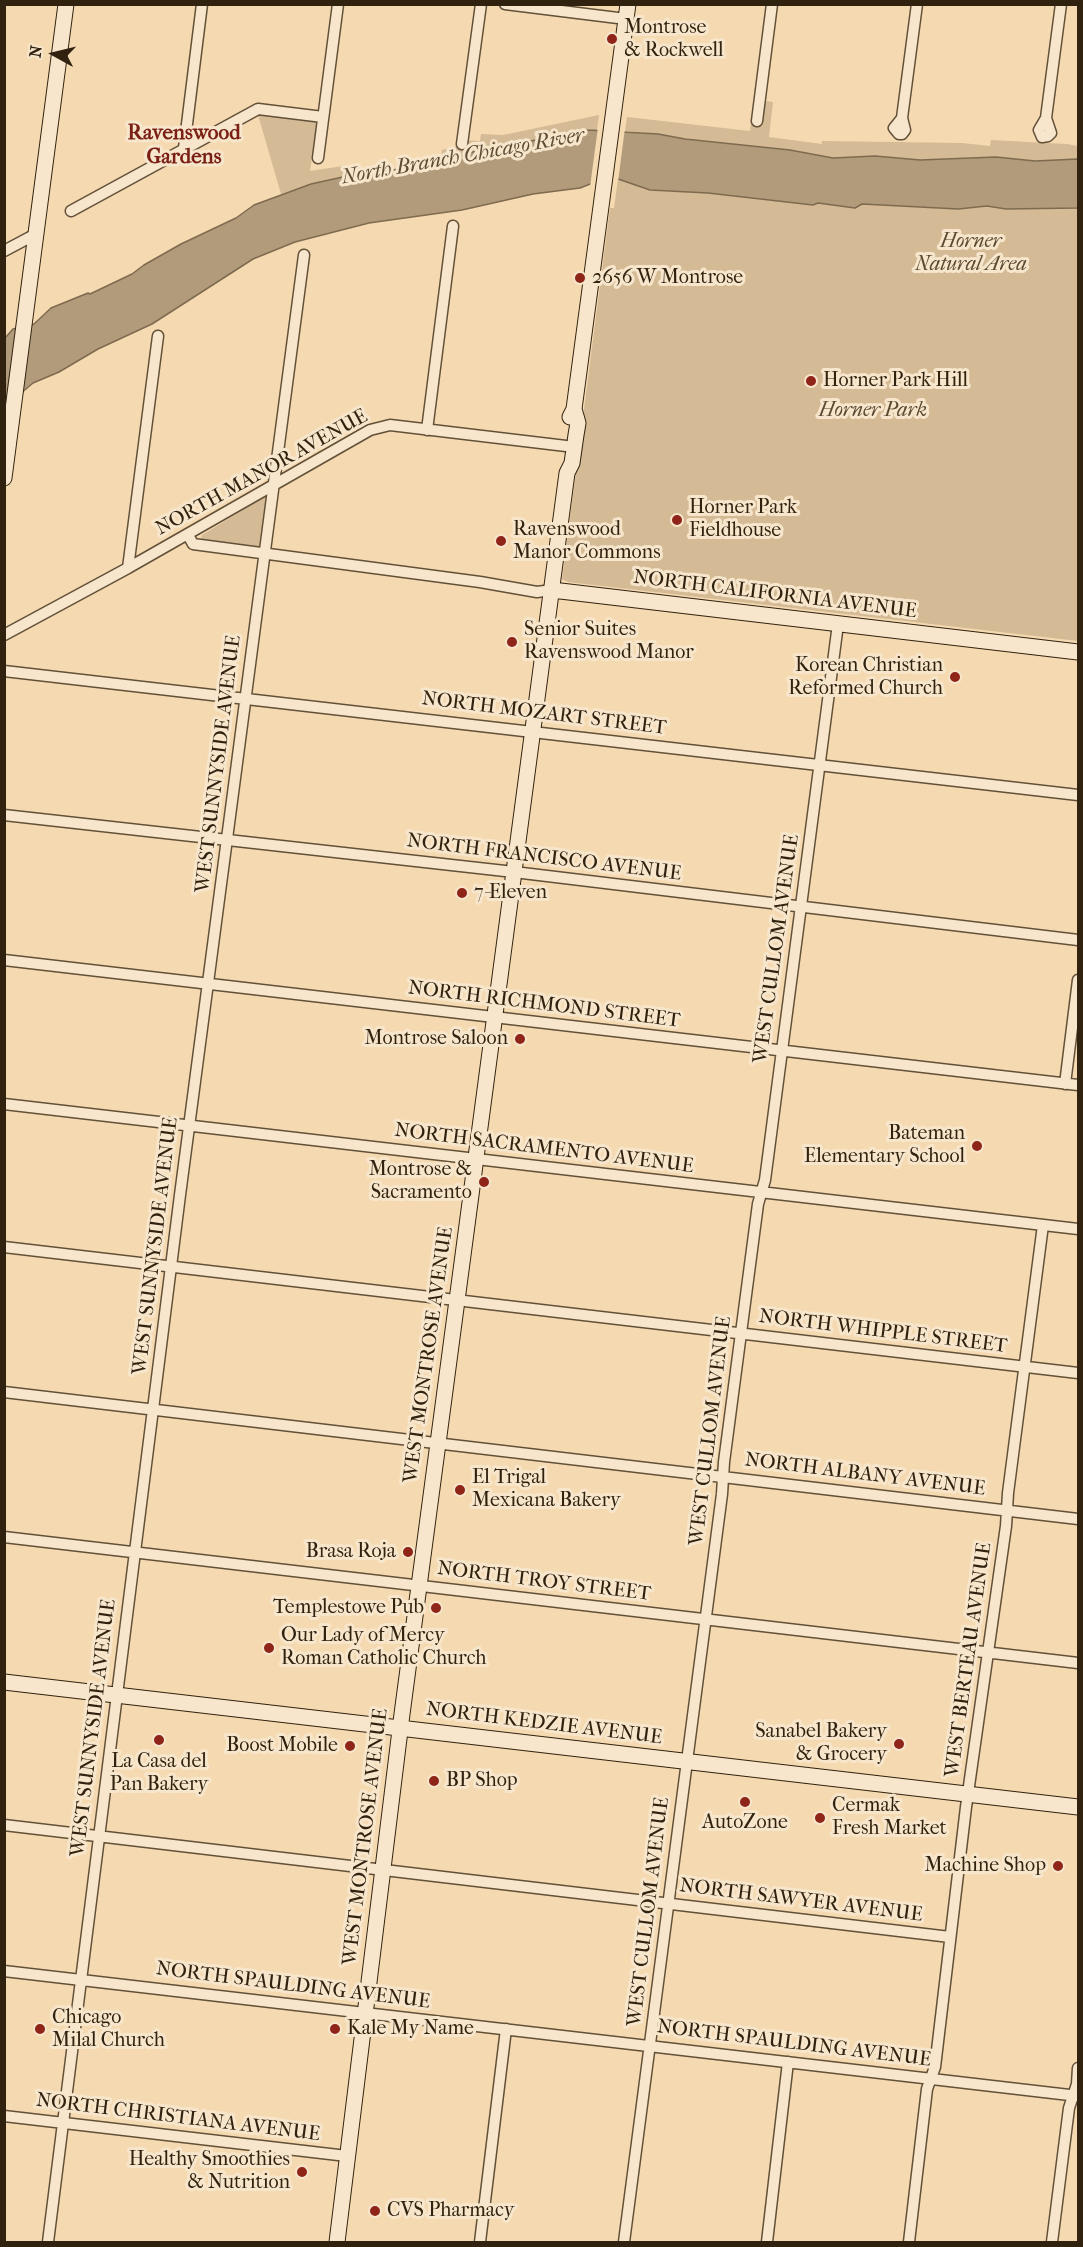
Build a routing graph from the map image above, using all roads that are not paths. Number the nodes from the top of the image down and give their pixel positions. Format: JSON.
{"nodes":[{"id":1,"x":66,"y":4,"type":"edge"},
{"id":2,"x":202,"y":4,"type":"edge"},
{"id":3,"x":338,"y":4,"type":"edge"},
{"id":4,"x":481,"y":4,"type":"edge"},
{"id":5,"x":505,"y":4,"type":"edge"},
{"id":6,"x":772,"y":4,"type":"edge"},
{"id":7,"x":917,"y":4,"type":"edge"},
{"id":8,"x":1061,"y":4,"type":"edge"},
{"id":9,"x":627,"y":11,"type":"edge"},
{"id":10,"x":323,"y":117,"type":"junction"},
{"id":11,"x":902,"y":118,"type":"dead end"},
{"id":12,"x":1046,"y":118,"type":"dead end"},
{"id":13,"x":757,"y":122,"type":"dead end"},
{"id":14,"x":462,"y":144,"type":"dead end"},
{"id":15,"x":184,"y":148,"type":"junction"},
{"id":16,"x":318,"y":158,"type":"dead end"},
{"id":17,"x":71,"y":211,"type":"dead end"},
{"id":18,"x":453,"y":226,"type":"dead end"},
{"id":19,"x":36,"y":234,"type":"junction"},
{"id":20,"x":4,"y":251,"type":"edge"},
{"id":21,"x":304,"y":255,"type":"dead end"},
{"id":22,"x":158,"y":336,"type":"dead end"},
{"id":23,"x":574,"y":409,"type":"junction"},
{"id":24,"x":427,"y":430,"type":"junction"},
{"id":25,"x":562,"y":448,"type":"junction"},
{"id":26,"x":567,"y":473,"type":"junction"},
{"id":27,"x":4,"y":478,"type":"edge"},
{"id":28,"x":273,"y":485,"type":"junction"},
{"id":29,"x":188,"y":535,"type":"junction"},
{"id":30,"x":264,"y":555,"type":"junction"},
{"id":31,"x":128,"y":568,"type":"junction"},
{"id":32,"x":552,"y":590,"type":"junction"},
{"id":33,"x":838,"y":624,"type":"junction"},
{"id":34,"x":4,"y":635,"type":"edge"},
{"id":35,"x":1078,"y":652,"type":"edge"},
{"id":36,"x":4,"y":670,"type":"edge"},
{"id":37,"x":245,"y":698,"type":"junction"},
{"id":38,"x":533,"y":731,"type":"junction"},
{"id":39,"x":819,"y":765,"type":"junction"},
{"id":40,"x":1078,"y":795,"type":"edge"},
{"id":41,"x":4,"y":815,"type":"edge"},
{"id":42,"x":227,"y":840,"type":"junction"},
{"id":43,"x":514,"y":872,"type":"junction"},
{"id":44,"x":801,"y":907,"type":"junction"},
{"id":45,"x":1078,"y":940,"type":"edge"},
{"id":46,"x":4,"y":960,"type":"edge"},
{"id":47,"x":1078,"y":980,"type":"edge"},
{"id":48,"x":208,"y":983,"type":"junction"},
{"id":49,"x":495,"y":1017,"type":"junction"},
{"id":50,"x":782,"y":1051,"type":"junction"},
{"id":51,"x":1065,"y":1084,"type":"junction"},
{"id":52,"x":1078,"y":1085,"type":"edge"},
{"id":53,"x":4,"y":1104,"type":"edge"},
{"id":54,"x":189,"y":1126,"type":"junction"},
{"id":55,"x":476,"y":1159,"type":"junction"},
{"id":56,"x":761,"y":1192,"type":"junction"},
{"id":57,"x":1043,"y":1225,"type":"junction"},
{"id":58,"x":1078,"y":1229,"type":"edge"},
{"id":59,"x":4,"y":1246,"type":"edge"},
{"id":60,"x":171,"y":1266,"type":"junction"},
{"id":61,"x":457,"y":1301,"type":"junction"},
{"id":62,"x":741,"y":1334,"type":"junction"},
{"id":63,"x":1024,"y":1367,"type":"junction"},
{"id":64,"x":1078,"y":1373,"type":"edge"},
{"id":65,"x":4,"y":1392,"type":"edge"},
{"id":66,"x":153,"y":1410,"type":"junction"},
{"id":67,"x":438,"y":1443,"type":"junction"},
{"id":68,"x":723,"y":1477,"type":"junction"},
{"id":69,"x":1007,"y":1510,"type":"junction"},
{"id":70,"x":1078,"y":1519,"type":"edge"},
{"id":71,"x":4,"y":1537,"type":"edge"},
{"id":72,"x":135,"y":1552,"type":"junction"},
{"id":73,"x":419,"y":1585,"type":"junction"},
{"id":74,"x":705,"y":1619,"type":"junction"},
{"id":75,"x":988,"y":1653,"type":"junction"},
{"id":76,"x":1078,"y":1663,"type":"edge"},
{"id":77,"x":4,"y":1682,"type":"edge"},
{"id":78,"x":116,"y":1695,"type":"junction"},
{"id":79,"x":400,"y":1728,"type":"junction"},
{"id":80,"x":686,"y":1762,"type":"junction"},
{"id":81,"x":968,"y":1794,"type":"junction"},
{"id":82,"x":1078,"y":1808,"type":"edge"},
{"id":83,"x":4,"y":1825,"type":"edge"},
{"id":84,"x":99,"y":1836,"type":"junction"},
{"id":85,"x":383,"y":1870,"type":"junction"},
{"id":86,"x":668,"y":1904,"type":"junction"},
{"id":87,"x":950,"y":1937,"type":"junction"},
{"id":88,"x":4,"y":1971,"type":"edge"},
{"id":89,"x":81,"y":1980,"type":"junction"},
{"id":90,"x":365,"y":2012,"type":"junction"},
{"id":91,"x":506,"y":2029,"type":"junction"},
{"id":92,"x":649,"y":2046,"type":"junction"},
{"id":93,"x":788,"y":2062,"type":"junction"},
{"id":94,"x":1078,"y":2068,"type":"edge"},
{"id":95,"x":931,"y":2079,"type":"junction"},
{"id":96,"x":1076,"y":2096,"type":"edge"},
{"id":97,"x":4,"y":2116,"type":"edge"},
{"id":98,"x":63,"y":2123,"type":"junction"},
{"id":99,"x":347,"y":2156,"type":"junction"},
{"id":100,"x":48,"y":2242,"type":"edge"},
{"id":101,"x":337,"y":2242,"type":"edge"},
{"id":102,"x":480,"y":2242,"type":"edge"},
{"id":103,"x":624,"y":2242,"type":"edge"},
{"id":104,"x":767,"y":2242,"type":"edge"},
{"id":105,"x":909,"y":2242,"type":"edge"},
{"id":106,"x":1052,"y":2242,"type":"edge"}],
"edges":[{"from":1,"to":19,"type":"main road"},
{"from":2,"to":15,"type":"street"},
{"from":3,"to":10,"type":"street"},
{"from":4,"to":14,"type":"street"},
{"from":5,"to":9,"type":"street"},
{"from":6,"to":13,"type":"street"},
{"from":7,"to":11,"type":"street"},
{"from":8,"to":12,"type":"street"},
{"from":9,"to":23,"type":"main road","name":"WEST MONTROSE AVENUE"},
{"from":10,"to":15,"type":"street"},
{"from":10,"to":16,"type":"street"},
{"from":15,"to":17,"type":"street"},
{"from":18,"to":24,"type":"street"},
{"from":19,"to":20,"type":"street"},
{"from":19,"to":27,"type":"main road"},
{"from":21,"to":28,"type":"street","name":"WEST SUNNYSIDE AVENUE"},
{"from":22,"to":31,"type":"street"},
{"from":23,"to":25,"type":"main road","name":"WEST MONTROSE AVENUE"},
{"from":23,"to":26,"type":"main road","name":"WEST MONTROSE AVENUE"},
{"from":24,"to":25,"type":"street","name":"NORTH MANOR AVENUE"},
{"from":24,"to":28,"type":"street","name":"NORTH MANOR AVENUE"},
{"from":25,"to":26,"type":"main road","name":"WEST MONTROSE AVENUE"},
{"from":26,"to":32,"type":"main road","name":"WEST MONTROSE AVENUE"},
{"from":28,"to":29,"type":"street","name":"NORTH MANOR AVENUE"},
{"from":28,"to":30,"type":"street","name":"WEST SUNNYSIDE AVENUE"},
{"from":29,"to":30,"type":"street","name":"NORTH CALIFORNIA AVENUE"},
{"from":29,"to":31,"type":"street","name":"NORTH MANOR AVENUE"},
{"from":30,"to":32,"type":"street","name":"NORTH CALIFORNIA AVENUE"},
{"from":30,"to":37,"type":"street","name":"WEST SUNNYSIDE AVENUE"},
{"from":31,"to":34,"type":"street","name":"NORTH MANOR AVENUE"},
{"from":32,"to":33,"type":"main road","name":"NORTH CALIFORNIA AVENUE"},
{"from":32,"to":38,"type":"main road","name":"WEST MONTROSE AVENUE"},
{"from":33,"to":35,"type":"main road","name":"NORTH CALIFORNIA AVENUE"},
{"from":33,"to":39,"type":"street","name":"WEST CULLOM AVENUE"},
{"from":36,"to":37,"type":"street","name":"NORTH MOZART STREET"},
{"from":37,"to":38,"type":"street","name":"NORTH MOZART STREET"},
{"from":37,"to":42,"type":"street","name":"WEST SUNNYSIDE AVENUE"},
{"from":38,"to":39,"type":"street","name":"NORTH MOZART STREET"},
{"from":38,"to":43,"type":"main road","name":"WEST MONTROSE AVENUE"},
{"from":39,"to":40,"type":"street","name":"NORTH MOZART STREET"},
{"from":39,"to":44,"type":"street","name":"WEST CULLOM AVENUE"},
{"from":41,"to":42,"type":"street","name":"NORTH FRANCISCO AVENUE"},
{"from":42,"to":43,"type":"street","name":"NORTH FRANCISCO AVENUE"},
{"from":42,"to":48,"type":"street","name":"WEST SUNNYSIDE AVENUE"},
{"from":43,"to":44,"type":"street","name":"NORTH FRANCISCO AVENUE"},
{"from":43,"to":49,"type":"main road","name":"WEST MONTROSE AVENUE"},
{"from":44,"to":45,"type":"street","name":"NORTH FRANCISCO AVENUE"},
{"from":44,"to":50,"type":"street","name":"WEST CULLOM AVENUE"},
{"from":46,"to":48,"type":"street","name":"NORTH RICHMOND STREET"},
{"from":47,"to":51,"type":"street"},
{"from":48,"to":49,"type":"street","name":"NORTH RICHMOND STREET"},
{"from":48,"to":54,"type":"street","name":"WEST SUNNYSIDE AVENUE"},
{"from":49,"to":50,"type":"street","name":"NORTH RICHMOND STREET"},
{"from":49,"to":55,"type":"main road","name":"WEST MONTROSE AVENUE"},
{"from":50,"to":51,"type":"street","name":"NORTH RICHMOND STREET"},
{"from":50,"to":56,"type":"street","name":"WEST CULLOM AVENUE"},
{"from":51,"to":52,"type":"street","name":"NORTH RICHMOND STREET"},
{"from":53,"to":54,"type":"street","name":"NORTH SACRAMENTO AVENUE"},
{"from":54,"to":55,"type":"street","name":"NORTH SACRAMENTO AVENUE"},
{"from":54,"to":60,"type":"street","name":"WEST SUNNYSIDE AVENUE"},
{"from":55,"to":56,"type":"street","name":"NORTH SACRAMENTO AVENUE"},
{"from":55,"to":61,"type":"main road","name":"WEST MONTROSE AVENUE"},
{"from":56,"to":57,"type":"street","name":"NORTH SACRAMENTO AVENUE"},
{"from":56,"to":62,"type":"street","name":"WEST CULLOM AVENUE"},
{"from":57,"to":58,"type":"street","name":"NORTH SACRAMENTO AVENUE"},
{"from":57,"to":63,"type":"street","name":"WEST BERTEAU AVENUE"},
{"from":59,"to":60,"type":"street","name":"NORTH WHIPPLE STREET"},
{"from":60,"to":61,"type":"street","name":"NORTH WHIPPLE STREET"},
{"from":60,"to":66,"type":"street","name":"WEST SUNNYSIDE AVENUE"},
{"from":61,"to":62,"type":"street","name":"NORTH WHIPPLE STREET"},
{"from":61,"to":67,"type":"main road","name":"WEST MONTROSE AVENUE"},
{"from":62,"to":63,"type":"street","name":"NORTH WHIPPLE STREET"},
{"from":62,"to":68,"type":"street","name":"WEST CULLOM AVENUE"},
{"from":63,"to":64,"type":"street","name":"NORTH WHIPPLE STREET"},
{"from":63,"to":69,"type":"street","name":"WEST BERTEAU AVENUE"},
{"from":65,"to":66,"type":"street","name":"NORTH ALBANY AVENUE"},
{"from":66,"to":67,"type":"street","name":"NORTH ALBANY AVENUE"},
{"from":66,"to":72,"type":"street","name":"WEST SUNNYSIDE AVENUE"},
{"from":67,"to":68,"type":"street","name":"NORTH ALBANY AVENUE"},
{"from":67,"to":73,"type":"main road","name":"WEST MONTROSE AVENUE"},
{"from":68,"to":69,"type":"street","name":"NORTH ALBANY AVENUE"},
{"from":68,"to":74,"type":"street","name":"WEST CULLOM AVENUE"},
{"from":69,"to":70,"type":"street","name":"NORTH ALBANY AVENUE"},
{"from":69,"to":75,"type":"street","name":"WEST BERTEAU AVENUE"},
{"from":71,"to":72,"type":"street","name":"NORTH TROY STREET"},
{"from":72,"to":73,"type":"street","name":"NORTH TROY STREET"},
{"from":72,"to":78,"type":"street","name":"WEST SUNNYSIDE AVENUE"},
{"from":73,"to":74,"type":"street","name":"NORTH TROY STREET"},
{"from":73,"to":79,"type":"main road","name":"WEST MONTROSE AVENUE"},
{"from":74,"to":75,"type":"street","name":"NORTH TROY STREET"},
{"from":74,"to":80,"type":"street","name":"WEST CULLOM AVENUE"},
{"from":75,"to":76,"type":"street","name":"NORTH TROY STREET"},
{"from":75,"to":81,"type":"street","name":"WEST BERTEAU AVENUE"},
{"from":77,"to":78,"type":"main road","name":"NORTH KEDZIE AVENUE"},
{"from":78,"to":79,"type":"main road","name":"NORTH KEDZIE AVENUE"},
{"from":78,"to":84,"type":"street","name":"WEST SUNNYSIDE AVENUE"},
{"from":79,"to":80,"type":"main road","name":"NORTH KEDZIE AVENUE"},
{"from":79,"to":85,"type":"main road","name":"WEST MONTROSE AVENUE"},
{"from":80,"to":81,"type":"main road","name":"NORTH KEDZIE AVENUE"},
{"from":80,"to":86,"type":"street","name":"WEST CULLOM AVENUE"},
{"from":81,"to":82,"type":"main road","name":"NORTH KEDZIE AVENUE"},
{"from":81,"to":87,"type":"street","name":"WEST BERTEAU AVENUE"},
{"from":83,"to":84,"type":"street","name":"NORTH SAWYER AVENUE"},
{"from":84,"to":85,"type":"street","name":"NORTH SAWYER AVENUE"},
{"from":84,"to":89,"type":"street","name":"WEST SUNNYSIDE AVENUE"},
{"from":85,"to":86,"type":"street","name":"NORTH SAWYER AVENUE"},
{"from":85,"to":90,"type":"main road","name":"WEST MONTROSE AVENUE"},
{"from":86,"to":87,"type":"street","name":"NORTH SAWYER AVENUE"},
{"from":86,"to":92,"type":"street","name":"WEST CULLOM AVENUE"},
{"from":87,"to":95,"type":"street","name":"WEST BERTEAU AVENUE"},
{"from":88,"to":89,"type":"street","name":"NORTH SPAULDING AVENUE"},
{"from":89,"to":90,"type":"street","name":"NORTH SPAULDING AVENUE"},
{"from":89,"to":98,"type":"street","name":"WEST SUNNYSIDE AVENUE"},
{"from":90,"to":91,"type":"street","name":"NORTH SPAULDING AVENUE"},
{"from":90,"to":99,"type":"main road","name":"WEST MONTROSE AVENUE"},
{"from":91,"to":92,"type":"street","name":"NORTH SPAULDING AVENUE"},
{"from":91,"to":102,"type":"street"},
{"from":92,"to":93,"type":"street","name":"NORTH SPAULDING AVENUE"},
{"from":92,"to":103,"type":"street","name":"WEST CULLOM AVENUE"},
{"from":93,"to":95,"type":"street","name":"NORTH SPAULDING AVENUE"},
{"from":93,"to":104,"type":"street"},
{"from":94,"to":96,"type":"street"},
{"from":95,"to":96,"type":"street","name":"NORTH SPAULDING AVENUE"},
{"from":95,"to":105,"type":"street","name":"WEST BERTEAU AVENUE"},
{"from":96,"to":106,"type":"street"},
{"from":97,"to":98,"type":"street","name":"NORTH CHRISTIANA AVENUE"},
{"from":98,"to":99,"type":"street","name":"NORTH CHRISTIANA AVENUE"},
{"from":98,"to":100,"type":"street","name":"WEST SUNNYSIDE AVENUE"},
{"from":99,"to":101,"type":"main road","name":"WEST MONTROSE AVENUE"}]}
